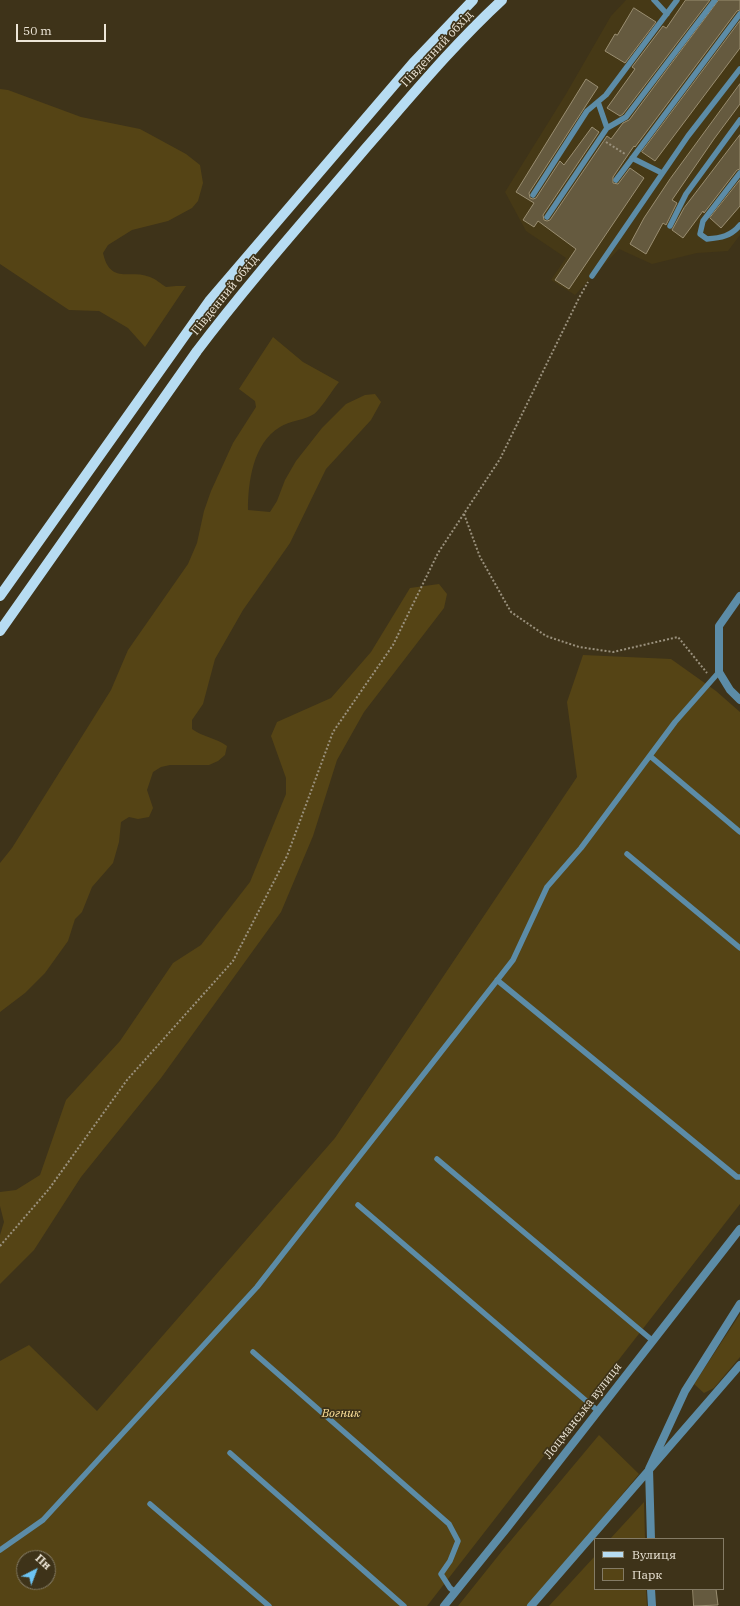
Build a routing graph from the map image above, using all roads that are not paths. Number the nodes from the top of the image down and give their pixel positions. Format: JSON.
{"nodes":[{"id":1,"x":473,"y":0,"type":"edge"},
{"id":2,"x":502,"y":0,"type":"edge"},
{"id":3,"x":654,"y":0,"type":"edge"},
{"id":4,"x":677,"y":0,"type":"edge"},
{"id":5,"x":715,"y":0,"type":"edge"},
{"id":6,"x":667,"y":14,"type":"junction"},
{"id":7,"x":740,"y":14,"type":"edge"},
{"id":8,"x":740,"y":69,"type":"edge"},
{"id":9,"x":598,"y":102,"type":"junction"},
{"id":10,"x":740,"y":120,"type":"edge"},
{"id":11,"x":607,"y":128,"type":"junction"},
{"id":12,"x":632,"y":158,"type":"junction"},
{"id":13,"x":662,"y":173,"type":"junction"},
{"id":14,"x":740,"y":173,"type":"edge"},
{"id":15,"x":616,"y":180,"type":"dead end"},
{"id":16,"x":533,"y":195,"type":"dead end"},
{"id":17,"x":547,"y":217,"type":"dead end"},
{"id":18,"x":740,"y":225,"type":"edge"},
{"id":19,"x":670,"y":226,"type":"dead end"},
{"id":20,"x":592,"y":276,"type":"road end"},
{"id":21,"x":0,"y":596,"type":"edge"},
{"id":22,"x":740,"y":596,"type":"edge"},
{"id":23,"x":0,"y":631,"type":"edge"},
{"id":24,"x":719,"y":672,"type":"junction"},
{"id":25,"x":740,"y":700,"type":"edge"},
{"id":26,"x":650,"y":756,"type":"junction"},
{"id":27,"x":740,"y":832,"type":"edge"},
{"id":28,"x":627,"y":854,"type":"dead end"},
{"id":29,"x":740,"y":948,"type":"edge"},
{"id":30,"x":498,"y":980,"type":"junction"},
{"id":31,"x":437,"y":1159,"type":"dead end"},
{"id":32,"x":740,"y":1177,"type":"edge"},
{"id":33,"x":358,"y":1205,"type":"dead end"},
{"id":34,"x":740,"y":1229,"type":"edge"},
{"id":35,"x":740,"y":1304,"type":"edge"},
{"id":36,"x":653,"y":1341,"type":"junction"},
{"id":37,"x":252,"y":1352,"type":"dead end"},
{"id":38,"x":740,"y":1366,"type":"edge"},
{"id":39,"x":598,"y":1411,"type":"junction"},
{"id":40,"x":230,"y":1453,"type":"dead end"},
{"id":41,"x":649,"y":1469,"type":"junction"},
{"id":42,"x":150,"y":1504,"type":"dead end"},
{"id":43,"x":651,"y":1538,"type":"edge"},
{"id":44,"x":0,"y":1550,"type":"edge"},
{"id":45,"x":651,"y":1590,"type":"edge"},
{"id":46,"x":455,"y":1592,"type":"junction"},
{"id":47,"x":269,"y":1606,"type":"edge"},
{"id":48,"x":404,"y":1606,"type":"edge"},
{"id":49,"x":444,"y":1606,"type":"edge"},
{"id":50,"x":531,"y":1606,"type":"edge"},
{"id":51,"x":652,"y":1606,"type":"edge"}],
"edges":[{"from":1,"to":21,"type":"main road","name":"Південний обхід"},
{"from":2,"to":23,"type":"main road","name":"Південний обхід"},
{"from":3,"to":6,"type":"lane"},
{"from":4,"to":6,"type":"lane"},
{"from":5,"to":11,"type":"lane"},
{"from":6,"to":9,"type":"lane"},
{"from":7,"to":12,"type":"lane"},
{"from":8,"to":13,"type":"lane"},
{"from":9,"to":11,"type":"lane"},
{"from":9,"to":16,"type":"lane"},
{"from":10,"to":19,"type":"lane"},
{"from":11,"to":17,"type":"lane"},
{"from":12,"to":13,"type":"lane"},
{"from":12,"to":15,"type":"lane"},
{"from":13,"to":20,"type":"lane"},
{"from":14,"to":18,"type":"lane"},
{"from":22,"to":24,"type":"street"},
{"from":24,"to":25,"type":"street"},
{"from":24,"to":26,"type":"lane"},
{"from":26,"to":27,"type":"lane"},
{"from":26,"to":30,"type":"lane"},
{"from":28,"to":29,"type":"lane"},
{"from":30,"to":32,"type":"lane"},
{"from":30,"to":44,"type":"lane"},
{"from":31,"to":36,"type":"lane"},
{"from":33,"to":39,"type":"lane"},
{"from":34,"to":36,"type":"street","name":"Лоцманська вулиця"},
{"from":35,"to":41,"type":"street"},
{"from":36,"to":39,"type":"street","name":"Лоцманська вулиця"},
{"from":37,"to":46,"type":"lane"},
{"from":38,"to":41,"type":"street"},
{"from":39,"to":46,"type":"street","name":"Лоцманська вулиця"},
{"from":40,"to":48,"type":"lane"},
{"from":41,"to":43,"type":"street"},
{"from":41,"to":50,"type":"street"},
{"from":42,"to":47,"type":"lane"},
{"from":45,"to":51,"type":"street"},
{"from":46,"to":49,"type":"street","name":"Лоцманська вулиця"}]}
